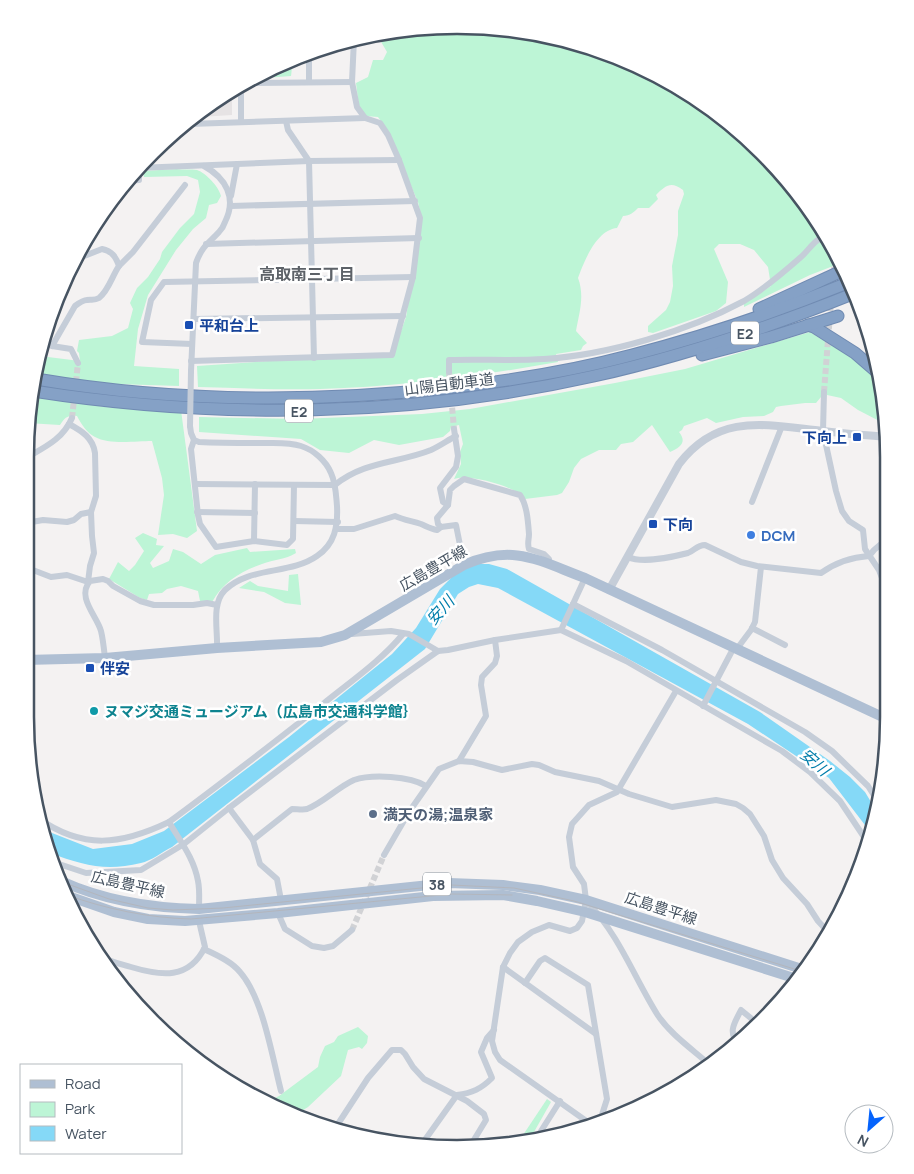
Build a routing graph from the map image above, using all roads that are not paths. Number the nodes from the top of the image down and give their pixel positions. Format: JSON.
{"nodes":[{"id":1,"x":354,"y":46,"type":"edge"},
{"id":2,"x":309,"y":61,"type":"edge"},
{"id":3,"x":309,"y":82,"type":"junction"},
{"id":4,"x":352,"y":82,"type":"junction"},
{"id":5,"x":259,"y":83,"type":"edge"},
{"id":6,"x":241,"y":93,"type":"edge"},
{"id":7,"x":365,"y":118,"type":"junction"},
{"id":8,"x":286,"y":121,"type":"junction"},
{"id":9,"x":241,"y":122,"type":"junction"},
{"id":10,"x":196,"y":124,"type":"edge"},
{"id":11,"x":399,"y":160,"type":"junction"},
{"id":12,"x":309,"y":161,"type":"junction"},
{"id":13,"x":237,"y":164,"type":"junction"},
{"id":14,"x":204,"y":166,"type":"junction"},
{"id":15,"x":148,"y":168,"type":"edge"},
{"id":16,"x":185,"y":185,"type":"dead end"},
{"id":17,"x":231,"y":196,"type":"junction"},
{"id":18,"x":415,"y":201,"type":"junction"},
{"id":19,"x":311,"y":204,"type":"junction"},
{"id":20,"x":231,"y":206,"type":"junction"},
{"id":21,"x":418,"y":238,"type":"junction"},
{"id":22,"x":820,"y":239,"type":"edge"},
{"id":23,"x":311,"y":241,"type":"junction"},
{"id":24,"x":206,"y":244,"type":"junction"},
{"id":25,"x":84,"y":256,"type":"edge"},
{"id":26,"x":119,"y":266,"type":"junction"},
{"id":27,"x":838,"y":273,"type":"edge"},
{"id":28,"x":413,"y":277,"type":"junction"},
{"id":29,"x":312,"y":279,"type":"junction"},
{"id":30,"x":195,"y":281,"type":"junction"},
{"id":31,"x":843,"y":284,"type":"edge"},
{"id":32,"x":848,"y":296,"type":"edge"},
{"id":33,"x":403,"y":316,"type":"junction"},
{"id":34,"x":838,"y":316,"type":"dead end"},
{"id":35,"x":313,"y":317,"type":"junction"},
{"id":36,"x":194,"y":319,"type":"junction"},
{"id":37,"x":824,"y":320,"type":"junction"},
{"id":38,"x":808,"y":325,"type":"junction"},
{"id":39,"x":49,"y":343,"type":"edge"},
{"id":40,"x":192,"y":344,"type":"junction"},
{"id":41,"x":52,"y":346,"type":"junction"},
{"id":42,"x":314,"y":358,"type":"junction"},
{"id":43,"x":191,"y":361,"type":"junction"},
{"id":44,"x":632,"y":361,"type":"junction"},
{"id":45,"x":78,"y":363,"type":"dead end"},
{"id":46,"x":870,"y":363,"type":"edge"},
{"id":47,"x":870,"y":366,"type":"edge"},
{"id":48,"x":449,"y":372,"type":"dead end"},
{"id":49,"x":41,"y":380,"type":"edge"},
{"id":50,"x":39,"y":392,"type":"edge"},
{"id":51,"x":824,"y":392,"type":"tunnel mouth"},
{"id":52,"x":782,"y":426,"type":"junction"},
{"id":53,"x":823,"y":432,"type":"junction"},
{"id":54,"x":879,"y":436,"type":"edge"},
{"id":55,"x":194,"y":440,"type":"junction"},
{"id":56,"x":34,"y":453,"type":"edge"},
{"id":57,"x":195,"y":484,"type":"junction"},
{"id":58,"x":255,"y":484,"type":"junction"},
{"id":59,"x":294,"y":485,"type":"junction"},
{"id":60,"x":335,"y":485,"type":"junction"},
{"id":61,"x":752,"y":502,"type":"dead end"},
{"id":62,"x":448,"y":505,"type":"junction"},
{"id":63,"x":91,"y":512,"type":"junction"},
{"id":64,"x":197,"y":512,"type":"junction"},
{"id":65,"x":254,"y":513,"type":"junction"},
{"id":66,"x":294,"y":520,"type":"junction"},
{"id":67,"x":34,"y":522,"type":"edge"},
{"id":68,"x":337,"y":526,"type":"junction"},
{"id":69,"x":441,"y":527,"type":"junction"},
{"id":70,"x":254,"y":541,"type":"junction"},
{"id":71,"x":880,"y":545,"type":"edge"},
{"id":72,"x":869,"y":556,"type":"junction"},
{"id":73,"x":628,"y":557,"type":"junction"},
{"id":74,"x":548,"y":562,"type":"junction"},
{"id":75,"x":464,"y":565,"type":"junction"},
{"id":76,"x":761,"y":567,"type":"junction"},
{"id":77,"x":34,"y":570,"type":"edge"},
{"id":78,"x":880,"y":573,"type":"edge"},
{"id":79,"x":585,"y":578,"type":"junction"},
{"id":80,"x":88,"y":582,"type":"junction"},
{"id":81,"x":609,"y":590,"type":"junction"},
{"id":82,"x":217,"y":605,"type":"junction"},
{"id":83,"x":572,"y":605,"type":"junction"},
{"id":84,"x":752,"y":628,"type":"junction"},
{"id":85,"x":561,"y":629,"type":"junction"},
{"id":86,"x":406,"y":634,"type":"junction"},
{"id":87,"x":345,"y":635,"type":"junction"},
{"id":88,"x":495,"y":640,"type":"junction"},
{"id":89,"x":785,"y":645,"type":"dead end"},
{"id":90,"x":217,"y":648,"type":"junction"},
{"id":91,"x":734,"y":650,"type":"junction"},
{"id":92,"x":438,"y":651,"type":"junction"},
{"id":93,"x":105,"y":658,"type":"junction"},
{"id":94,"x":36,"y":660,"type":"edge"},
{"id":95,"x":716,"y":682,"type":"junction"},
{"id":96,"x":676,"y":691,"type":"junction"},
{"id":97,"x":703,"y":705,"type":"junction"},
{"id":98,"x":880,"y":716,"type":"edge"},
{"id":99,"x":459,"y":761,"type":"junction"},
{"id":100,"x":426,"y":786,"type":"junction"},
{"id":101,"x":619,"y":790,"type":"junction"},
{"id":102,"x":873,"y":794,"type":"edge"},
{"id":103,"x":229,"y":808,"type":"junction"},
{"id":104,"x":170,"y":823,"type":"junction"},
{"id":105,"x":48,"y":825,"type":"edge"},
{"id":106,"x":863,"y":836,"type":"edge"},
{"id":107,"x":253,"y":840,"type":"junction"},
{"id":108,"x":184,"y":844,"type":"junction"},
{"id":109,"x":384,"y":855,"type":"tunnel mouth"},
{"id":110,"x":60,"y":864,"type":"edge"},
{"id":111,"x":68,"y":884,"type":"edge"},
{"id":112,"x":74,"y":898,"type":"edge"},
{"id":113,"x":281,"y":900,"type":"junction"},
{"id":114,"x":586,"y":900,"type":"junction"},
{"id":115,"x":200,"y":909,"type":"junction"},
{"id":116,"x":585,"y":912,"type":"junction"},
{"id":117,"x":278,"y":913,"type":"junction"},
{"id":118,"x":603,"y":918,"type":"junction"},
{"id":119,"x":200,"y":921,"type":"junction"},
{"id":120,"x":824,"y":928,"type":"edge"},
{"id":121,"x":352,"y":930,"type":"tunnel mouth"},
{"id":122,"x":204,"y":949,"type":"junction"},
{"id":123,"x":110,"y":960,"type":"edge"},
{"id":124,"x":503,"y":967,"type":"junction"},
{"id":125,"x":798,"y":968,"type":"edge"},
{"id":126,"x":791,"y":977,"type":"edge"},
{"id":127,"x":525,"y":983,"type":"junction"},
{"id":128,"x":752,"y":1019,"type":"edge"},
{"id":129,"x":495,"y":1029,"type":"junction"},
{"id":130,"x":596,"y":1034,"type":"junction"},
{"id":131,"x":734,"y":1037,"type":"edge"},
{"id":132,"x":705,"y":1060,"type":"edge"},
{"id":133,"x":281,"y":1091,"type":"dead end"},
{"id":134,"x":457,"y":1095,"type":"junction"},
{"id":135,"x":560,"y":1101,"type":"junction"},
{"id":136,"x":602,"y":1114,"type":"edge"},
{"id":137,"x":586,"y":1120,"type":"edge"},
{"id":138,"x":338,"y":1123,"type":"edge"},
{"id":139,"x":540,"y":1132,"type":"edge"},
{"id":140,"x":426,"y":1139,"type":"edge"},
{"id":141,"x":474,"y":1139,"type":"edge"}],
"edges":[{"from":1,"to":4,"type":"street"},
{"from":2,"to":3,"type":"street"},
{"from":3,"to":4,"type":"street"},
{"from":3,"to":5,"type":"street"},
{"from":4,"to":7,"type":"street"},
{"from":6,"to":9,"type":"street"},
{"from":7,"to":8,"type":"street"},
{"from":7,"to":11,"type":"street"},
{"from":8,"to":9,"type":"street"},
{"from":8,"to":12,"type":"street"},
{"from":9,"to":10,"type":"street"},
{"from":11,"to":12,"type":"street"},
{"from":11,"to":18,"type":"street"},
{"from":12,"to":13,"type":"street"},
{"from":12,"to":19,"type":"street"},
{"from":13,"to":14,"type":"street"},
{"from":13,"to":17,"type":"street"},
{"from":14,"to":15,"type":"street"},
{"from":14,"to":17,"type":"street"},
{"from":16,"to":26,"type":"street"},
{"from":17,"to":20,"type":"street"},
{"from":18,"to":19,"type":"street"},
{"from":18,"to":21,"type":"street"},
{"from":19,"to":20,"type":"street"},
{"from":19,"to":23,"type":"street"},
{"from":20,"to":24,"type":"street"},
{"from":21,"to":23,"type":"street"},
{"from":21,"to":28,"type":"street"},
{"from":22,"to":48,"type":"street"},
{"from":23,"to":24,"type":"street"},
{"from":23,"to":29,"type":"street"},
{"from":24,"to":30,"type":"street"},
{"from":25,"to":26,"type":"street"},
{"from":26,"to":41,"type":"street"},
{"from":27,"to":44,"type":"highway"},
{"from":28,"to":29,"type":"street"},
{"from":28,"to":33,"type":"street"},
{"from":29,"to":30,"type":"street"},
{"from":29,"to":35,"type":"street"},
{"from":30,"to":36,"type":"street"},
{"from":30,"to":40,"type":"street"},
{"from":31,"to":44,"type":"highway","name":"山陽自動車道","number":"E2"},
{"from":32,"to":44,"type":"highway","name":"山陽自動車道","number":"E2"},
{"from":33,"to":35,"type":"street"},
{"from":33,"to":42,"type":"street"},
{"from":34,"to":37,"type":"highway"},
{"from":35,"to":36,"type":"street"},
{"from":35,"to":42,"type":"street"},
{"from":36,"to":40,"type":"street"},
{"from":37,"to":38,"type":"highway"},
{"from":37,"to":46,"type":"highway"},
{"from":38,"to":44,"type":"highway"},
{"from":38,"to":47,"type":"highway"},
{"from":39,"to":41,"type":"street"},
{"from":40,"to":43,"type":"street"},
{"from":41,"to":45,"type":"street"},
{"from":42,"to":43,"type":"street"},
{"from":43,"to":55,"type":"street","bridge":true},
{"from":44,"to":49,"type":"highway","name":"山陽自動車道","number":"E2"},
{"from":44,"to":50,"type":"highway","name":"山陽自動車道","number":"E2"},
{"from":51,"to":53,"type":"street"},
{"from":52,"to":53,"type":"street"},
{"from":52,"to":61,"type":"street"},
{"from":52,"to":73,"type":"street"},
{"from":53,"to":54,"type":"street"},
{"from":53,"to":72,"type":"street"},
{"from":55,"to":57,"type":"street"},
{"from":55,"to":60,"type":"street"},
{"from":56,"to":63,"type":"street"},
{"from":57,"to":58,"type":"street"},
{"from":57,"to":64,"type":"street"},
{"from":58,"to":59,"type":"street"},
{"from":58,"to":65,"type":"street"},
{"from":59,"to":60,"type":"street"},
{"from":59,"to":66,"type":"street"},
{"from":60,"to":62,"type":"street"},
{"from":60,"to":68,"type":"street"},
{"from":62,"to":69,"type":"street"},
{"from":62,"to":74,"type":"street"},
{"from":63,"to":67,"type":"street"},
{"from":63,"to":80,"type":"street"},
{"from":64,"to":65,"type":"street"},
{"from":64,"to":70,"type":"street"},
{"from":65,"to":70,"type":"street"},
{"from":66,"to":68,"type":"street"},
{"from":66,"to":70,"type":"street"},
{"from":68,"to":69,"type":"street"},
{"from":68,"to":82,"type":"street"},
{"from":69,"to":75,"type":"street"},
{"from":71,"to":72,"type":"street"},
{"from":72,"to":76,"type":"street"},
{"from":72,"to":78,"type":"street"},
{"from":73,"to":76,"type":"street"},
{"from":73,"to":81,"type":"street"},
{"from":74,"to":75,"type":"main road","name":"広島豊平線"},
{"from":74,"to":79,"type":"main road","name":"広島豊平線"},
{"from":75,"to":87,"type":"main road","name":"広島豊平線"},
{"from":76,"to":84,"type":"street"},
{"from":77,"to":80,"type":"street"},
{"from":79,"to":81,"type":"main road","name":"広島豊平線"},
{"from":79,"to":83,"type":"street"},
{"from":80,"to":82,"type":"street"},
{"from":80,"to":93,"type":"street"},
{"from":81,"to":91,"type":"main road","name":"広島豊平線"},
{"from":82,"to":90,"type":"street"},
{"from":83,"to":85,"type":"street"},
{"from":83,"to":95,"type":"street"},
{"from":84,"to":89,"type":"street"},
{"from":84,"to":91,"type":"street"},
{"from":85,"to":88,"type":"street"},
{"from":85,"to":96,"type":"street"},
{"from":86,"to":87,"type":"street"},
{"from":86,"to":92,"type":"street"},
{"from":86,"to":104,"type":"street"},
{"from":87,"to":90,"type":"main road","name":"広島豊平線"},
{"from":88,"to":92,"type":"street"},
{"from":88,"to":99,"type":"street"},
{"from":90,"to":93,"type":"main road","name":"広島豊平線"},
{"from":91,"to":95,"type":"street"},
{"from":91,"to":98,"type":"main road","name":"広島豊平線"},
{"from":92,"to":103,"type":"street"},
{"from":93,"to":94,"type":"main road","name":"広島豊平線"},
{"from":95,"to":97,"type":"street"},
{"from":95,"to":102,"type":"street"},
{"from":96,"to":97,"type":"street"},
{"from":96,"to":101,"type":"street"},
{"from":97,"to":106,"type":"street"},
{"from":99,"to":100,"type":"street"},
{"from":99,"to":101,"type":"street"},
{"from":100,"to":107,"type":"street"},
{"from":100,"to":109,"type":"street"},
{"from":101,"to":114,"type":"street"},
{"from":101,"to":120,"type":"street"},
{"from":103,"to":107,"type":"street"},
{"from":103,"to":108,"type":"street"},
{"from":104,"to":105,"type":"street"},
{"from":104,"to":108,"type":"street"},
{"from":107,"to":113,"type":"street"},
{"from":108,"to":110,"type":"street"},
{"from":108,"to":115,"type":"street"},
{"from":111,"to":115,"type":"main road","name":"広島豊平線","number":"38"},
{"from":112,"to":119,"type":"main road","name":"広島豊平線","number":"38"},
{"from":113,"to":114,"type":"main road","name":"広島豊平線","number":"38"},
{"from":113,"to":115,"type":"main road","name":"広島豊平線","number":"38"},
{"from":114,"to":116,"type":"street"},
{"from":114,"to":118,"type":"street"},
{"from":114,"to":125,"type":"main road","name":"広島豊平線","number":"38"},
{"from":116,"to":117,"type":"main road","name":"広島豊平線","number":"38"},
{"from":116,"to":118,"type":"main road","name":"広島豊平線","number":"38"},
{"from":116,"to":124,"type":"street"},
{"from":117,"to":119,"type":"main road","name":"広島豊平線","number":"38"},
{"from":117,"to":121,"type":"street"},
{"from":118,"to":126,"type":"main road","name":"広島豊平線","number":"38"},
{"from":118,"to":132,"type":"street"},
{"from":119,"to":122,"type":"street"},
{"from":122,"to":123,"type":"street"},
{"from":122,"to":133,"type":"street"},
{"from":124,"to":127,"type":"street"},
{"from":124,"to":129,"type":"street"},
{"from":127,"to":130,"type":"street"},
{"from":127,"to":130,"type":"street"},
{"from":128,"to":131,"type":"street"},
{"from":129,"to":134,"type":"street"},
{"from":129,"to":135,"type":"street"},
{"from":130,"to":136,"type":"street"},
{"from":134,"to":138,"type":"street"},
{"from":134,"to":140,"type":"street"},
{"from":134,"to":141,"type":"street"},
{"from":135,"to":137,"type":"street"},
{"from":135,"to":139,"type":"street"}]}
